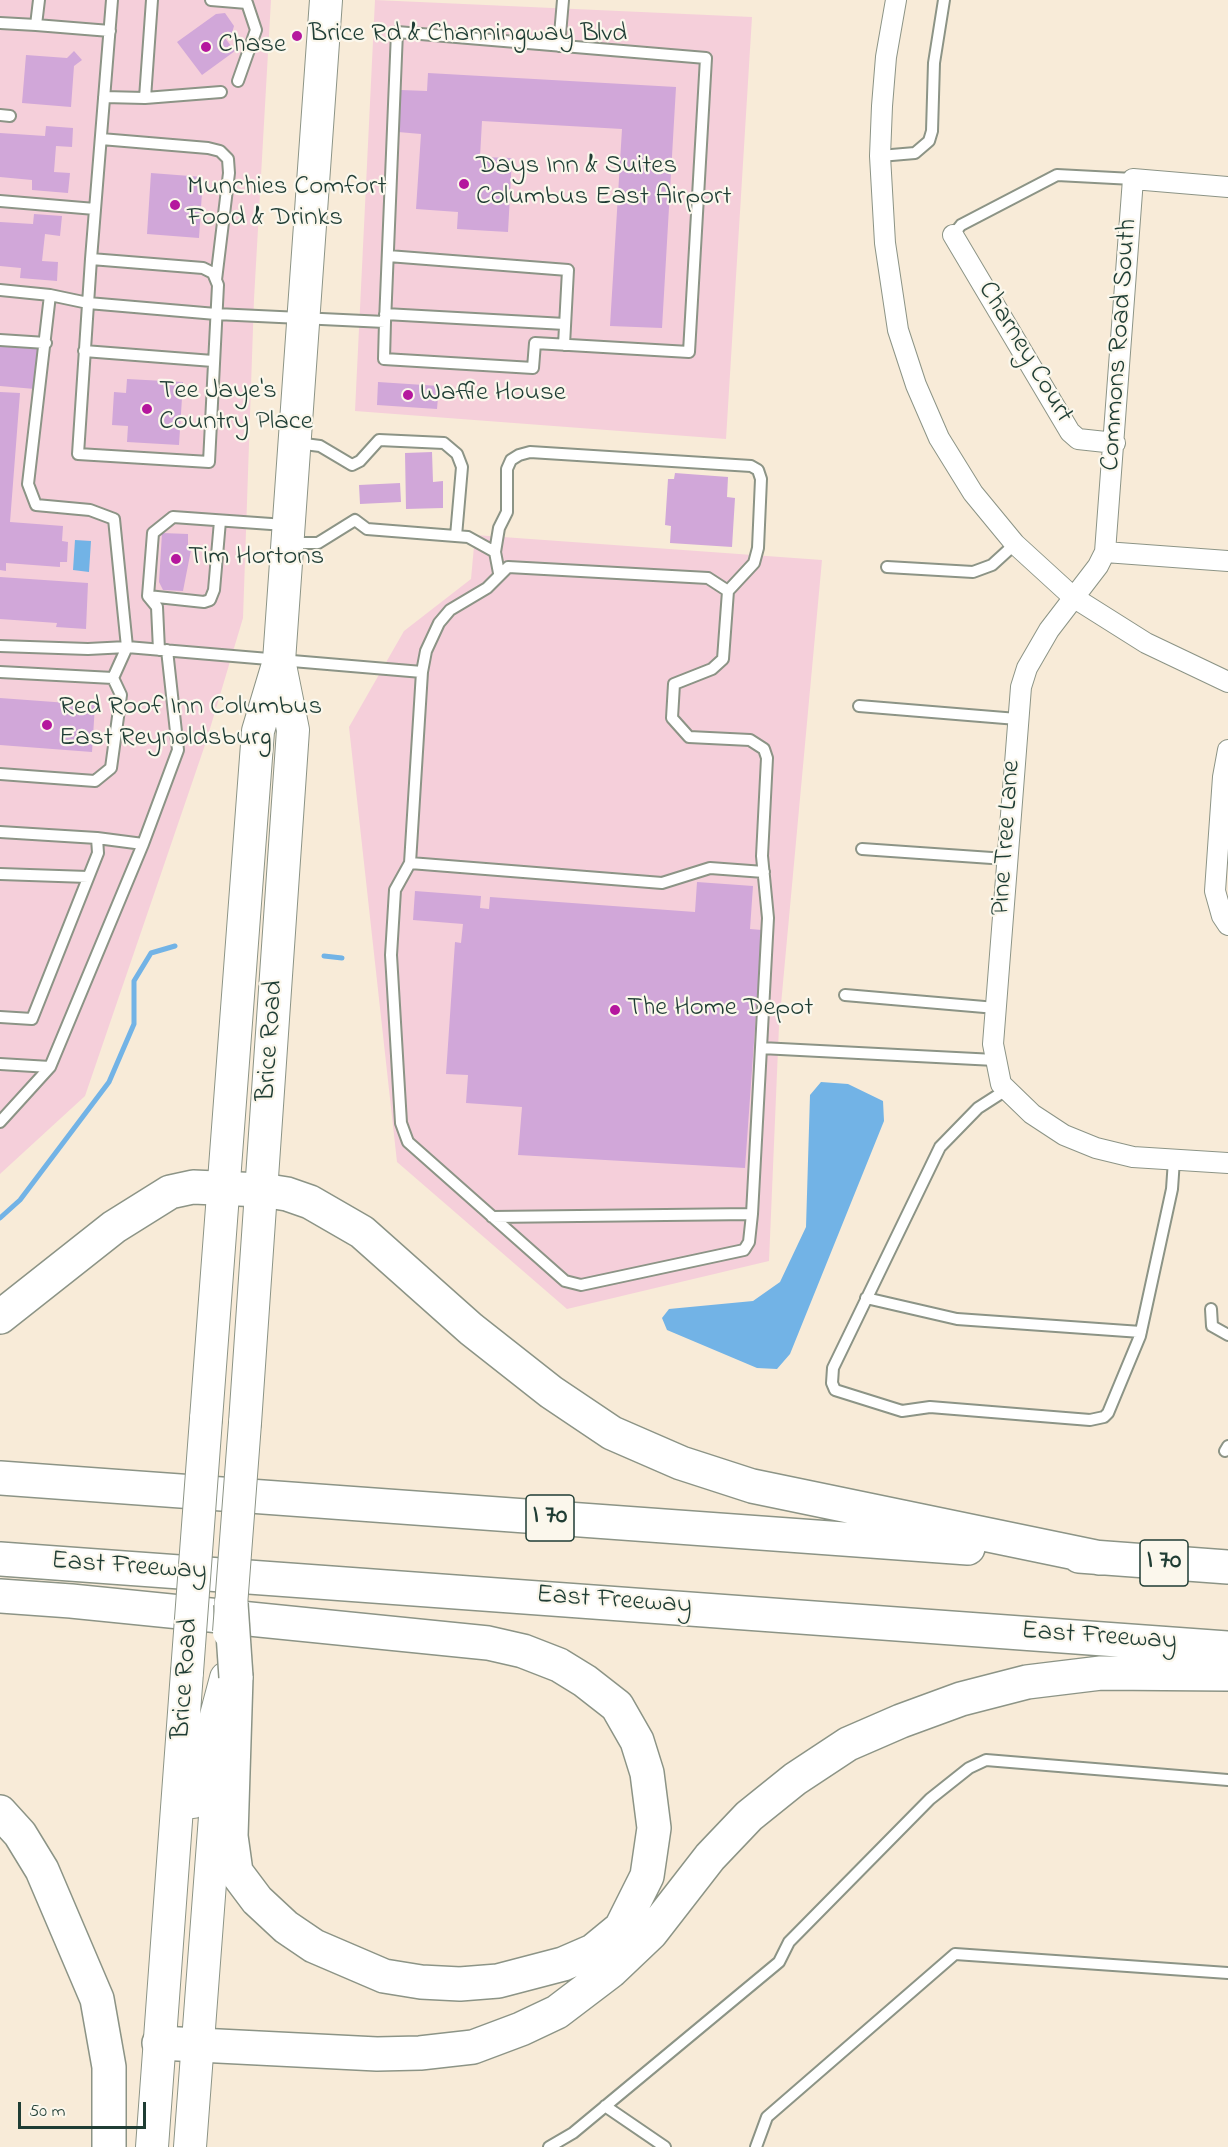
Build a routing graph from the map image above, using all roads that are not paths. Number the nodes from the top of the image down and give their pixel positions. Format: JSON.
{"nodes":[{"id":1,"x":39,"y":0,"type":"edge"},
{"id":2,"x":112,"y":0,"type":"edge"},
{"id":3,"x":152,"y":0,"type":"edge"},
{"id":4,"x":211,"y":0,"type":"edge"},
{"id":5,"x":326,"y":0,"type":"edge"},
{"id":6,"x":563,"y":0,"type":"edge"},
{"id":7,"x":896,"y":0,"type":"edge"},
{"id":8,"x":944,"y":0,"type":"edge"},
{"id":9,"x":0,"y":23,"type":"edge"},
{"id":10,"x":36,"y":25,"type":"junction"},
{"id":11,"x":110,"y":31,"type":"junction"},
{"id":12,"x":559,"y":46,"type":"junction"},
{"id":13,"x":238,"y":81,"type":"dead end"},
{"id":14,"x":221,"y":92,"type":"dead end"},
{"id":15,"x":104,"y":97,"type":"junction"},
{"id":16,"x":146,"y":98,"type":"junction"},
{"id":17,"x":101,"y":139,"type":"junction"},
{"id":18,"x":880,"y":156,"type":"junction"},
{"id":19,"x":1133,"y":179,"type":"junction"},
{"id":20,"x":1228,"y":187,"type":"edge"},
{"id":21,"x":0,"y":201,"type":"edge"},
{"id":22,"x":95,"y":208,"type":"junction"},
{"id":23,"x":953,"y":234,"type":"joint"},
{"id":24,"x":388,"y":256,"type":"junction"},
{"id":25,"x":91,"y":259,"type":"junction"},
{"id":26,"x":216,"y":281,"type":"junction"},
{"id":27,"x":0,"y":290,"type":"edge"},
{"id":28,"x":50,"y":295,"type":"junction"},
{"id":29,"x":88,"y":303,"type":"junction"},
{"id":30,"x":216,"y":314,"type":"junction"},
{"id":31,"x":303,"y":318,"type":"junction"},
{"id":32,"x":385,"y":318,"type":"junction"},
{"id":33,"x":565,"y":324,"type":"junction"},
{"id":34,"x":0,"y":340,"type":"edge"},
{"id":35,"x":46,"y":343,"type":"junction"},
{"id":36,"x":564,"y":345,"type":"junction"},
{"id":37,"x":84,"y":351,"type":"junction"},
{"id":38,"x":213,"y":361,"type":"junction"},
{"id":39,"x":295,"y":442,"type":"junction"},
{"id":40,"x":1115,"y":443,"type":"junction"},
{"id":41,"x":220,"y":520,"type":"junction"},
{"id":42,"x":288,"y":535,"type":"junction"},
{"id":43,"x":456,"y":536,"type":"junction"},
{"id":44,"x":1015,"y":544,"type":"junction"},
{"id":45,"x":495,"y":552,"type":"junction"},
{"id":46,"x":1106,"y":552,"type":"junction"},
{"id":47,"x":1228,"y":561,"type":"edge"},
{"id":48,"x":887,"y":567,"type":"dead end"},
{"id":49,"x":499,"y":573,"type":"junction"},
{"id":50,"x":728,"y":591,"type":"junction"},
{"id":51,"x":148,"y":596,"type":"junction"},
{"id":52,"x":1073,"y":597,"type":"junction"},
{"id":53,"x":0,"y":646,"type":"edge"},
{"id":54,"x":127,"y":647,"type":"junction"},
{"id":55,"x":163,"y":650,"type":"junction"},
{"id":56,"x":279,"y":661,"type":"junction"},
{"id":57,"x":0,"y":672,"type":"edge"},
{"id":58,"x":423,"y":672,"type":"junction"},
{"id":59,"x":113,"y":678,"type":"junction"},
{"id":60,"x":1228,"y":681,"type":"edge"},
{"id":61,"x":859,"y":706,"type":"dead end"},
{"id":62,"x":1017,"y":719,"type":"junction"},
{"id":63,"x":1228,"y":750,"type":"edge"},
{"id":64,"x":0,"y":774,"type":"edge"},
{"id":65,"x":0,"y":832,"type":"edge"},
{"id":66,"x":97,"y":838,"type":"junction"},
{"id":67,"x":143,"y":844,"type":"junction"},
{"id":68,"x":862,"y":849,"type":"dead end"},
{"id":69,"x":1006,"y":860,"type":"junction"},
{"id":70,"x":410,"y":863,"type":"junction"},
{"id":71,"x":764,"y":872,"type":"junction"},
{"id":72,"x":0,"y":874,"type":"edge"},
{"id":73,"x":88,"y":877,"type":"junction"},
{"id":74,"x":1228,"y":926,"type":"edge"},
{"id":75,"x":845,"y":995,"type":"dead end"},
{"id":76,"x":996,"y":1008,"type":"junction"},
{"id":77,"x":0,"y":1017,"type":"edge"},
{"id":78,"x":761,"y":1048,"type":"junction"},
{"id":79,"x":995,"y":1060,"type":"junction"},
{"id":80,"x":0,"y":1064,"type":"edge"},
{"id":81,"x":50,"y":1067,"type":"junction"},
{"id":82,"x":1006,"y":1090,"type":"junction"},
{"id":83,"x":0,"y":1122,"type":"edge"},
{"id":84,"x":1174,"y":1160,"type":"junction"},
{"id":85,"x":1228,"y":1163,"type":"edge"},
{"id":86,"x":224,"y":1188,"type":"junction"},
{"id":87,"x":262,"y":1190,"type":"junction"},
{"id":88,"x":752,"y":1214,"type":"junction"},
{"id":89,"x":492,"y":1217,"type":"junction"},
{"id":90,"x":866,"y":1298,"type":"junction"},
{"id":91,"x":1211,"y":1309,"type":"dead end"},
{"id":92,"x":0,"y":1317,"type":"edge"},
{"id":93,"x":1141,"y":1332,"type":"junction"},
{"id":94,"x":1228,"y":1335,"type":"edge"},
{"id":95,"x":245,"y":1423,"type":"junction"},
{"id":96,"x":0,"y":1478,"type":"edge"},
{"id":97,"x":1101,"y":1558,"type":"junction"},
{"id":98,"x":0,"y":1559,"type":"edge"},
{"id":99,"x":1228,"y":1568,"type":"edge"},
{"id":100,"x":0,"y":1596,"type":"edge"},
{"id":101,"x":231,"y":1604,"type":"joint"},
{"id":102,"x":1228,"y":1648,"type":"edge"},
{"id":103,"x":1228,"y":1674,"type":"edge"},
{"id":104,"x":231,"y":1677,"type":"junction"},
{"id":105,"x":1228,"y":1780,"type":"edge"},
{"id":106,"x":0,"y":1812,"type":"edge"},
{"id":107,"x":171,"y":1884,"type":"junction"},
{"id":108,"x":1228,"y":1973,"type":"edge"},
{"id":109,"x":159,"y":2043,"type":"junction"},
{"id":110,"x":198,"y":2046,"type":"junction"},
{"id":111,"x":605,"y":2106,"type":"junction"},
{"id":112,"x":109,"y":2147,"type":"edge"},
{"id":113,"x":152,"y":2147,"type":"edge"},
{"id":114,"x":190,"y":2147,"type":"edge"},
{"id":115,"x":549,"y":2147,"type":"edge"},
{"id":116,"x":665,"y":2147,"type":"edge"},
{"id":117,"x":756,"y":2147,"type":"edge"}],
"edges":[{"from":1,"to":10,"type":"lane"},
{"from":2,"to":11,"type":"lane"},
{"from":3,"to":16,"type":"lane"},
{"from":4,"to":13,"type":"lane"},
{"from":5,"to":31,"type":"main road","name":"Brice Road"},
{"from":6,"to":12,"type":"lane"},
{"from":7,"to":18,"type":"street"},
{"from":8,"to":18,"type":"lane"},
{"from":9,"to":10,"type":"lane"},
{"from":10,"to":11,"type":"lane"},
{"from":11,"to":15,"type":"lane"},
{"from":12,"to":24,"type":"lane"},
{"from":12,"to":36,"type":"lane"},
{"from":14,"to":16,"type":"lane"},
{"from":15,"to":16,"type":"lane"},
{"from":15,"to":17,"type":"lane"},
{"from":17,"to":22,"type":"lane"},
{"from":17,"to":26,"type":"lane"},
{"from":18,"to":44,"type":"street"},
{"from":19,"to":20,"type":"street","name":"Commons Road South"},
{"from":19,"to":23,"type":"lane"},
{"from":19,"to":40,"type":"street","name":"Commons Road South"},
{"from":21,"to":22,"type":"lane"},
{"from":22,"to":25,"type":"lane"},
{"from":23,"to":40,"type":"street","name":"Charney Court"},
{"from":24,"to":32,"type":"lane"},
{"from":24,"to":33,"type":"lane"},
{"from":25,"to":26,"type":"lane"},
{"from":25,"to":29,"type":"lane"},
{"from":26,"to":30,"type":"lane"},
{"from":27,"to":28,"type":"lane"},
{"from":28,"to":29,"type":"lane"},
{"from":28,"to":35,"type":"lane"},
{"from":29,"to":30,"type":"lane"},
{"from":29,"to":37,"type":"lane"},
{"from":30,"to":31,"type":"lane"},
{"from":30,"to":38,"type":"lane"},
{"from":31,"to":32,"type":"lane"},
{"from":31,"to":39,"type":"main road","name":"Brice Road"},
{"from":32,"to":33,"type":"lane"},
{"from":32,"to":36,"type":"lane"},
{"from":33,"to":36,"type":"lane"},
{"from":34,"to":35,"type":"lane"},
{"from":35,"to":54,"type":"lane"},
{"from":37,"to":38,"type":"lane"},
{"from":37,"to":38,"type":"lane"},
{"from":39,"to":42,"type":"main road","name":"Brice Road"},
{"from":39,"to":43,"type":"lane"},
{"from":40,"to":46,"type":"street","name":"Commons Road South"},
{"from":41,"to":42,"type":"lane"},
{"from":41,"to":51,"type":"lane"},
{"from":41,"to":51,"type":"lane"},
{"from":42,"to":43,"type":"lane"},
{"from":42,"to":56,"type":"main road","name":"Brice Road"},
{"from":43,"to":45,"type":"lane"},
{"from":44,"to":48,"type":"lane"},
{"from":44,"to":52,"type":"street"},
{"from":45,"to":49,"type":"lane"},
{"from":45,"to":50,"type":"lane"},
{"from":46,"to":47,"type":"street"},
{"from":46,"to":52,"type":"street","name":"Commons Road South"},
{"from":49,"to":50,"type":"lane"},
{"from":49,"to":58,"type":"lane"},
{"from":50,"to":71,"type":"lane"},
{"from":51,"to":55,"type":"lane"},
{"from":52,"to":60,"type":"street"},
{"from":52,"to":62,"type":"street","name":"Pine Tree Lane"},
{"from":53,"to":54,"type":"lane"},
{"from":54,"to":55,"type":"lane"},
{"from":54,"to":59,"type":"lane"},
{"from":55,"to":56,"type":"lane"},
{"from":55,"to":67,"type":"lane"},
{"from":56,"to":58,"type":"lane"},
{"from":56,"to":86,"type":"main road","name":"Brice Road"},
{"from":56,"to":87,"type":"main road","name":"Brice Road"},
{"from":57,"to":59,"type":"lane"},
{"from":58,"to":70,"type":"lane"},
{"from":59,"to":64,"type":"lane"},
{"from":61,"to":62,"type":"lane"},
{"from":62,"to":69,"type":"street","name":"Pine Tree Lane"},
{"from":63,"to":74,"type":"street"},
{"from":65,"to":66,"type":"lane"},
{"from":66,"to":67,"type":"lane"},
{"from":66,"to":73,"type":"lane"},
{"from":67,"to":81,"type":"lane"},
{"from":68,"to":69,"type":"lane"},
{"from":69,"to":76,"type":"street","name":"Pine Tree Lane"},
{"from":70,"to":71,"type":"lane"},
{"from":70,"to":89,"type":"lane"},
{"from":71,"to":78,"type":"lane"},
{"from":72,"to":73,"type":"lane"},
{"from":73,"to":77,"type":"lane"},
{"from":75,"to":76,"type":"lane"},
{"from":76,"to":79,"type":"street","name":"Pine Tree Lane"},
{"from":78,"to":79,"type":"lane"},
{"from":78,"to":88,"type":"lane"},
{"from":79,"to":82,"type":"street","name":"Pine Tree Lane"},
{"from":80,"to":81,"type":"lane"},
{"from":81,"to":83,"type":"lane"},
{"from":82,"to":84,"type":"street"},
{"from":82,"to":90,"type":"lane"},
{"from":84,"to":85,"type":"street"},
{"from":84,"to":93,"type":"lane"},
{"from":86,"to":87,"type":"highway"},
{"from":86,"to":92,"type":"highway"},
{"from":86,"to":95,"type":"main road","name":"Brice Road"},
{"from":86,"to":107,"type":"main road","name":"Brice Road","bridge":true},
{"from":87,"to":95,"type":"main road","name":"Brice Road"},
{"from":87,"to":97,"type":"highway"},
{"from":88,"to":89,"type":"lane"},
{"from":88,"to":89,"type":"lane"},
{"from":90,"to":93,"type":"lane"},
{"from":90,"to":93,"type":"lane"},
{"from":91,"to":94,"type":"lane"},
{"from":95,"to":101,"type":"main road","name":"Brice Road","bridge":true},
{"from":96,"to":97,"type":"highway","number":"I 70"},
{"from":97,"to":99,"type":"highway","number":"I 70"},
{"from":98,"to":102,"type":"highway","name":"East Freeway"},
{"from":100,"to":104,"type":"highway"},
{"from":101,"to":104,"type":"highway","bridge":true},
{"from":103,"to":110,"type":"highway"},
{"from":104,"to":107,"type":"main road","name":"Brice Road"},
{"from":104,"to":110,"type":"main road","name":"Brice Road"},
{"from":105,"to":111,"type":"lane"},
{"from":106,"to":112,"type":"highway"},
{"from":107,"to":109,"type":"main road","name":"Brice Road"},
{"from":108,"to":117,"type":"lane"},
{"from":109,"to":110,"type":"highway"},
{"from":109,"to":113,"type":"main road","name":"Brice Road"},
{"from":110,"to":114,"type":"main road","name":"Brice Road"},
{"from":111,"to":115,"type":"lane"},
{"from":111,"to":116,"type":"lane"}]}
